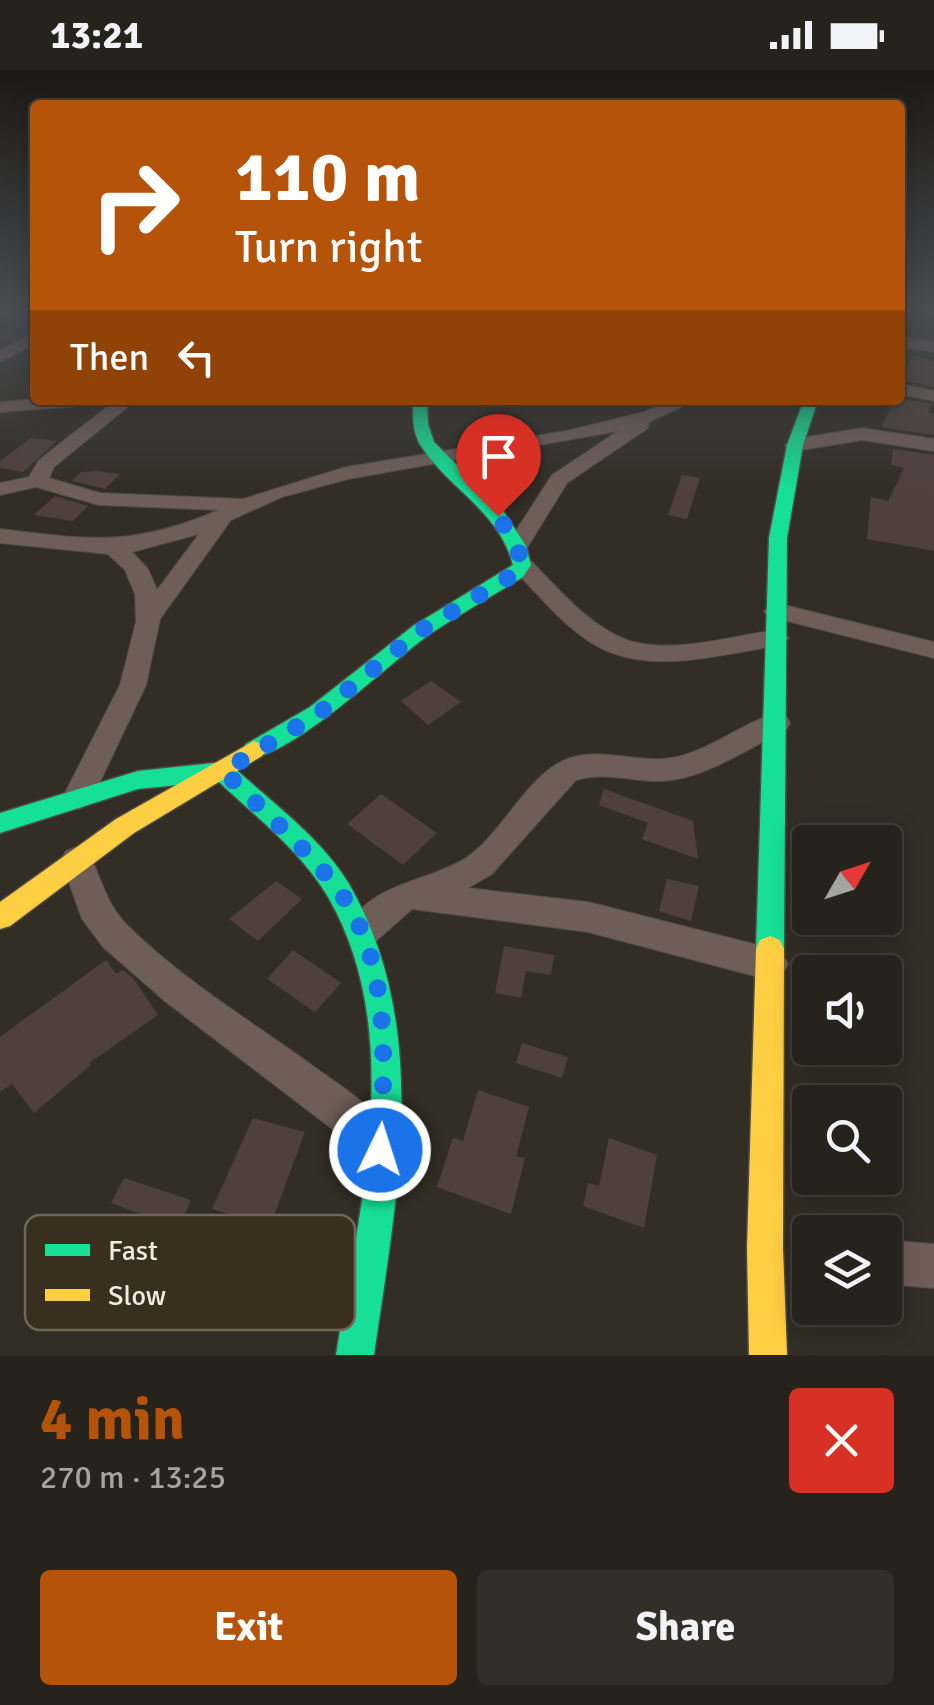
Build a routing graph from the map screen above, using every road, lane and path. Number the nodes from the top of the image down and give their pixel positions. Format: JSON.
{"nodes":[{"id":1,"x":905,"y":390,"type":"edge"},
{"id":2,"x":932,"y":395,"type":"edge"},
{"id":3,"x":30,"y":405,"type":"edge"},
{"id":4,"x":121,"y":405,"type":"edge"},
{"id":5,"x":420,"y":405,"type":"edge"},
{"id":6,"x":677,"y":405,"type":"edge"},
{"id":7,"x":809,"y":405,"type":"edge"},
{"id":8,"x":0,"y":407,"type":"edge"},
{"id":9,"x":653,"y":416,"type":"junction"},
{"id":10,"x":796,"y":445,"type":"junction"},
{"id":11,"x":934,"y":445,"type":"edge"},
{"id":12,"x":436,"y":453,"type":"junction"},
{"id":13,"x":37,"y":481,"type":"junction"},
{"id":14,"x":0,"y":489,"type":"edge"},
{"id":15,"x":251,"y":504,"type":"junction"},
{"id":16,"x":224,"y":516,"type":"junction"},
{"id":17,"x":0,"y":536,"type":"edge"},
{"id":18,"x":114,"y":547,"type":"junction"},
{"id":19,"x":519,"y":556,"type":"junction"},
{"id":20,"x":776,"y":611,"type":"junction"},
{"id":21,"x":148,"y":618,"type":"junction"},
{"id":22,"x":776,"y":638,"type":"junction"},
{"id":23,"x":934,"y":650,"type":"edge"},
{"id":24,"x":776,"y":723,"type":"junction"},
{"id":25,"x":224,"y":771,"type":"junction"},
{"id":26,"x":78,"y":798,"type":"junction"},
{"id":27,"x":0,"y":823,"type":"edge"},
{"id":28,"x":77,"y":860,"type":"junction"},
{"id":29,"x":405,"y":895,"type":"junction"},
{"id":30,"x":0,"y":918,"type":"edge"},
{"id":31,"x":362,"y":932,"type":"junction"},
{"id":32,"x":770,"y":964,"type":"junction"},
{"id":33,"x":380,"y":1150,"type":"junction"},
{"id":34,"x":766,"y":1248,"type":"junction"},
{"id":35,"x":792,"y":1252,"type":"edge"},
{"id":36,"x":902,"y":1263,"type":"edge"},
{"id":37,"x":934,"y":1266,"type":"edge"},
{"id":38,"x":355,"y":1355,"type":"edge"},
{"id":39,"x":768,"y":1355,"type":"edge"}],
"edges":[{"from":1,"to":2,"type":"street"},
{"from":3,"to":8,"type":"street"},
{"from":4,"to":13,"type":"street"},
{"from":5,"to":12,"type":"main road"},
{"from":6,"to":9,"type":"street"},
{"from":7,"to":10,"type":"main road"},
{"from":9,"to":12,"type":"street"},
{"from":9,"to":19,"type":"street"},
{"from":10,"to":11,"type":"street"},
{"from":10,"to":20,"type":"main road"},
{"from":12,"to":15,"type":"street"},
{"from":12,"to":19,"type":"main road"},
{"from":13,"to":14,"type":"street"},
{"from":13,"to":15,"type":"street"},
{"from":15,"to":16,"type":"street"},
{"from":16,"to":18,"type":"street"},
{"from":16,"to":21,"type":"street"},
{"from":17,"to":18,"type":"street"},
{"from":18,"to":21,"type":"street"},
{"from":19,"to":22,"type":"street"},
{"from":19,"to":25,"type":"main road"},
{"from":20,"to":22,"type":"main road"},
{"from":20,"to":23,"type":"street"},
{"from":21,"to":26,"type":"street"},
{"from":22,"to":24,"type":"main road"},
{"from":24,"to":29,"type":"street"},
{"from":24,"to":32,"type":"main road"},
{"from":25,"to":26,"type":"main road"},
{"from":25,"to":28,"type":"main road"},
{"from":25,"to":31,"type":"main road"},
{"from":26,"to":27,"type":"main road"},
{"from":28,"to":30,"type":"main road"},
{"from":28,"to":33,"type":"street"},
{"from":29,"to":31,"type":"street"},
{"from":29,"to":32,"type":"street"},
{"from":31,"to":33,"type":"main road"},
{"from":32,"to":34,"type":"main road"},
{"from":33,"to":38,"type":"main road"},
{"from":34,"to":35,"type":"street"},
{"from":34,"to":39,"type":"main road"},
{"from":36,"to":37,"type":"street"}]}
